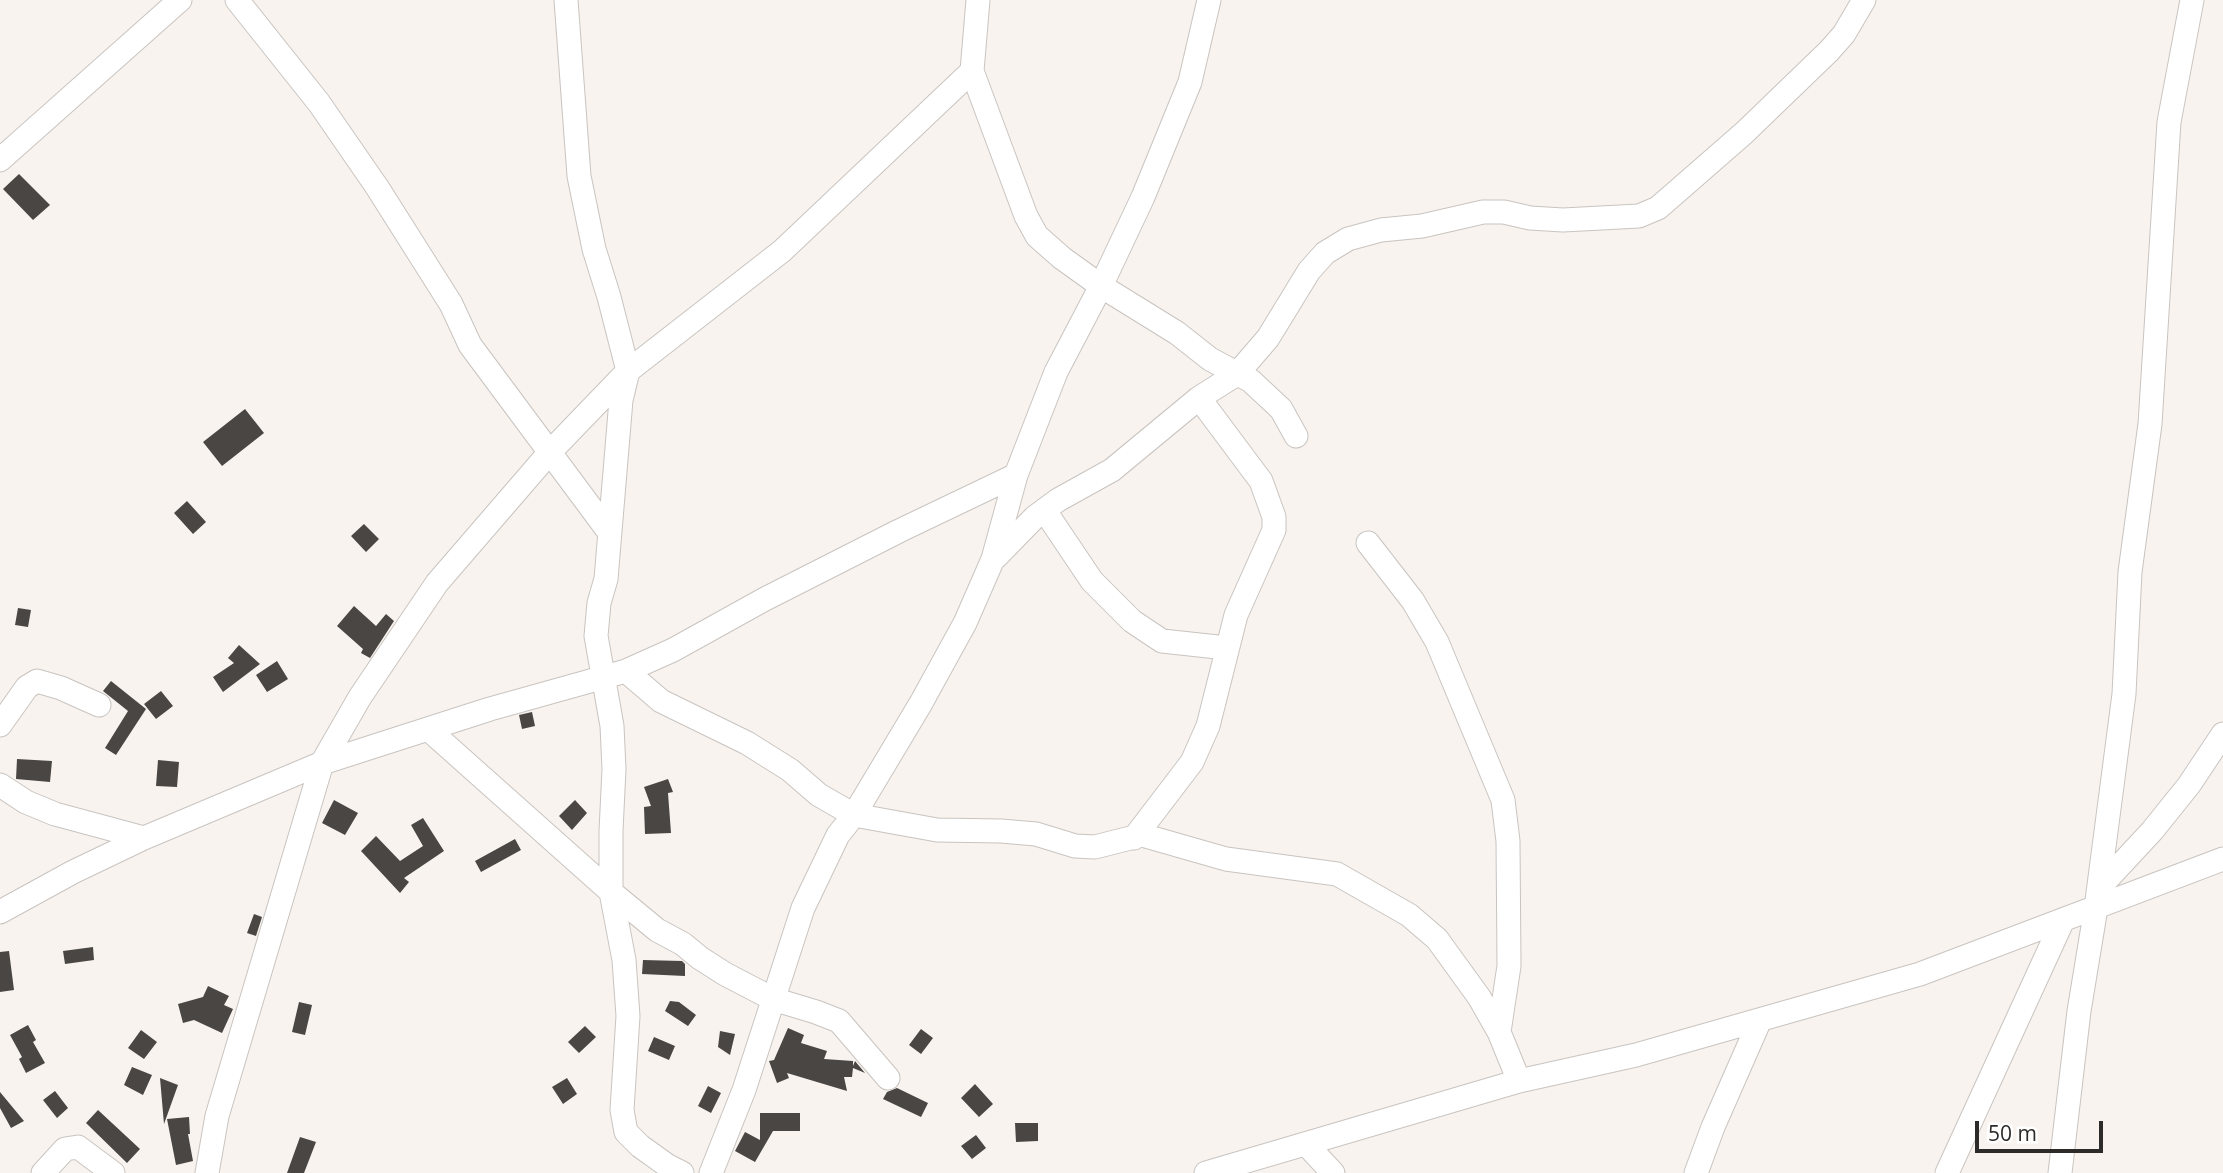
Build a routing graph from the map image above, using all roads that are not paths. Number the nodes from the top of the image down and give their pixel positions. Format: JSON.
{"nodes":[{"id":1,"x":180,"y":0,"type":"edge"},
{"id":2,"x":237,"y":0,"type":"edge"},
{"id":3,"x":566,"y":0,"type":"edge"},
{"id":4,"x":978,"y":0,"type":"edge"},
{"id":5,"x":1209,"y":0,"type":"edge"},
{"id":6,"x":1864,"y":0,"type":"edge"},
{"id":7,"x":2192,"y":0,"type":"edge"},
{"id":8,"x":972,"y":71,"type":"junction"},
{"id":9,"x":0,"y":160,"type":"edge"},
{"id":10,"x":1101,"y":286,"type":"junction"},
{"id":11,"x":1210,"y":359,"type":"junction"},
{"id":12,"x":628,"y":371,"type":"junction"},
{"id":13,"x":1237,"y":374,"type":"junction"},
{"id":14,"x":1199,"y":398,"type":"junction"},
{"id":15,"x":1296,"y":436,"type":"dead end"},
{"id":16,"x":550,"y":452,"type":"junction"},
{"id":17,"x":1016,"y":475,"type":"junction"},
{"id":18,"x":1045,"y":511,"type":"junction"},
{"id":19,"x":609,"y":532,"type":"junction"},
{"id":20,"x":1368,"y":543,"type":"dead end"},
{"id":21,"x":993,"y":559,"type":"junction"},
{"id":22,"x":1227,"y":648,"type":"junction"},
{"id":23,"x":626,"y":671,"type":"junction"},
{"id":24,"x":603,"y":679,"type":"junction"},
{"id":25,"x":99,"y":705,"type":"dead end"},
{"id":26,"x":0,"y":725,"type":"edge"},
{"id":27,"x":428,"y":729,"type":"junction"},
{"id":28,"x":2223,"y":734,"type":"edge"},
{"id":29,"x":322,"y":763,"type":"junction"},
{"id":30,"x":0,"y":785,"type":"edge"},
{"id":31,"x":854,"y":815,"type":"junction"},
{"id":32,"x":144,"y":838,"type":"junction"},
{"id":33,"x":1134,"y":838,"type":"junction"},
{"id":34,"x":2223,"y":859,"type":"edge"},
{"id":35,"x":611,"y":892,"type":"junction"},
{"id":36,"x":2097,"y":898,"type":"junction"},
{"id":37,"x":0,"y":912,"type":"edge"},
{"id":38,"x":2063,"y":920,"type":"junction"},
{"id":39,"x":773,"y":999,"type":"junction"},
{"id":40,"x":1760,"y":1020,"type":"junction"},
{"id":41,"x":1499,"y":1032,"type":"junction"},
{"id":42,"x":888,"y":1078,"type":"dead end"},
{"id":43,"x":1519,"y":1081,"type":"junction"},
{"id":44,"x":1306,"y":1144,"type":"junction"},
{"id":45,"x":43,"y":1173,"type":"edge"},
{"id":46,"x":113,"y":1173,"type":"edge"},
{"id":47,"x":207,"y":1173,"type":"edge"},
{"id":48,"x":682,"y":1173,"type":"edge"},
{"id":49,"x":711,"y":1173,"type":"edge"},
{"id":50,"x":1206,"y":1173,"type":"edge"},
{"id":51,"x":1333,"y":1173,"type":"edge"},
{"id":52,"x":1696,"y":1173,"type":"edge"},
{"id":53,"x":1947,"y":1173,"type":"edge"},
{"id":54,"x":2060,"y":1173,"type":"edge"}],
"edges":[{"from":1,"to":9,"type":"street"},
{"from":2,"to":16,"type":"street"},
{"from":3,"to":12,"type":"street"},
{"from":4,"to":8,"type":"street"},
{"from":5,"to":10,"type":"street"},
{"from":6,"to":13,"type":"street"},
{"from":7,"to":36,"type":"street"},
{"from":8,"to":10,"type":"street"},
{"from":8,"to":12,"type":"street"},
{"from":10,"to":11,"type":"street"},
{"from":10,"to":17,"type":"street"},
{"from":11,"to":13,"type":"street"},
{"from":11,"to":14,"type":"street"},
{"from":12,"to":16,"type":"street"},
{"from":12,"to":19,"type":"street"},
{"from":13,"to":14,"type":"street"},
{"from":13,"to":15,"type":"street"},
{"from":14,"to":18,"type":"street"},
{"from":14,"to":22,"type":"street"},
{"from":16,"to":19,"type":"street"},
{"from":16,"to":29,"type":"street"},
{"from":17,"to":21,"type":"street"},
{"from":17,"to":23,"type":"street"},
{"from":18,"to":21,"type":"street"},
{"from":18,"to":22,"type":"street"},
{"from":19,"to":24,"type":"street"},
{"from":20,"to":41,"type":"street"},
{"from":21,"to":31,"type":"street"},
{"from":22,"to":33,"type":"street"},
{"from":23,"to":24,"type":"street"},
{"from":23,"to":31,"type":"street"},
{"from":24,"to":27,"type":"street"},
{"from":24,"to":35,"type":"street"},
{"from":25,"to":26,"type":"street"},
{"from":27,"to":29,"type":"street"},
{"from":27,"to":35,"type":"street"},
{"from":28,"to":36,"type":"street"},
{"from":29,"to":32,"type":"street"},
{"from":29,"to":47,"type":"street"},
{"from":30,"to":32,"type":"street"},
{"from":31,"to":33,"type":"street"},
{"from":31,"to":39,"type":"street"},
{"from":32,"to":37,"type":"street"},
{"from":33,"to":41,"type":"street"},
{"from":34,"to":36,"type":"street"},
{"from":35,"to":39,"type":"street"},
{"from":35,"to":48,"type":"street"},
{"from":36,"to":38,"type":"street"},
{"from":36,"to":54,"type":"street"},
{"from":38,"to":40,"type":"street"},
{"from":38,"to":53,"type":"street"},
{"from":39,"to":42,"type":"street"},
{"from":39,"to":49,"type":"street"},
{"from":40,"to":43,"type":"street"},
{"from":40,"to":52,"type":"street"},
{"from":41,"to":43,"type":"street"},
{"from":43,"to":44,"type":"street"},
{"from":44,"to":50,"type":"street"},
{"from":44,"to":51,"type":"street"},
{"from":45,"to":46,"type":"street"}]}
